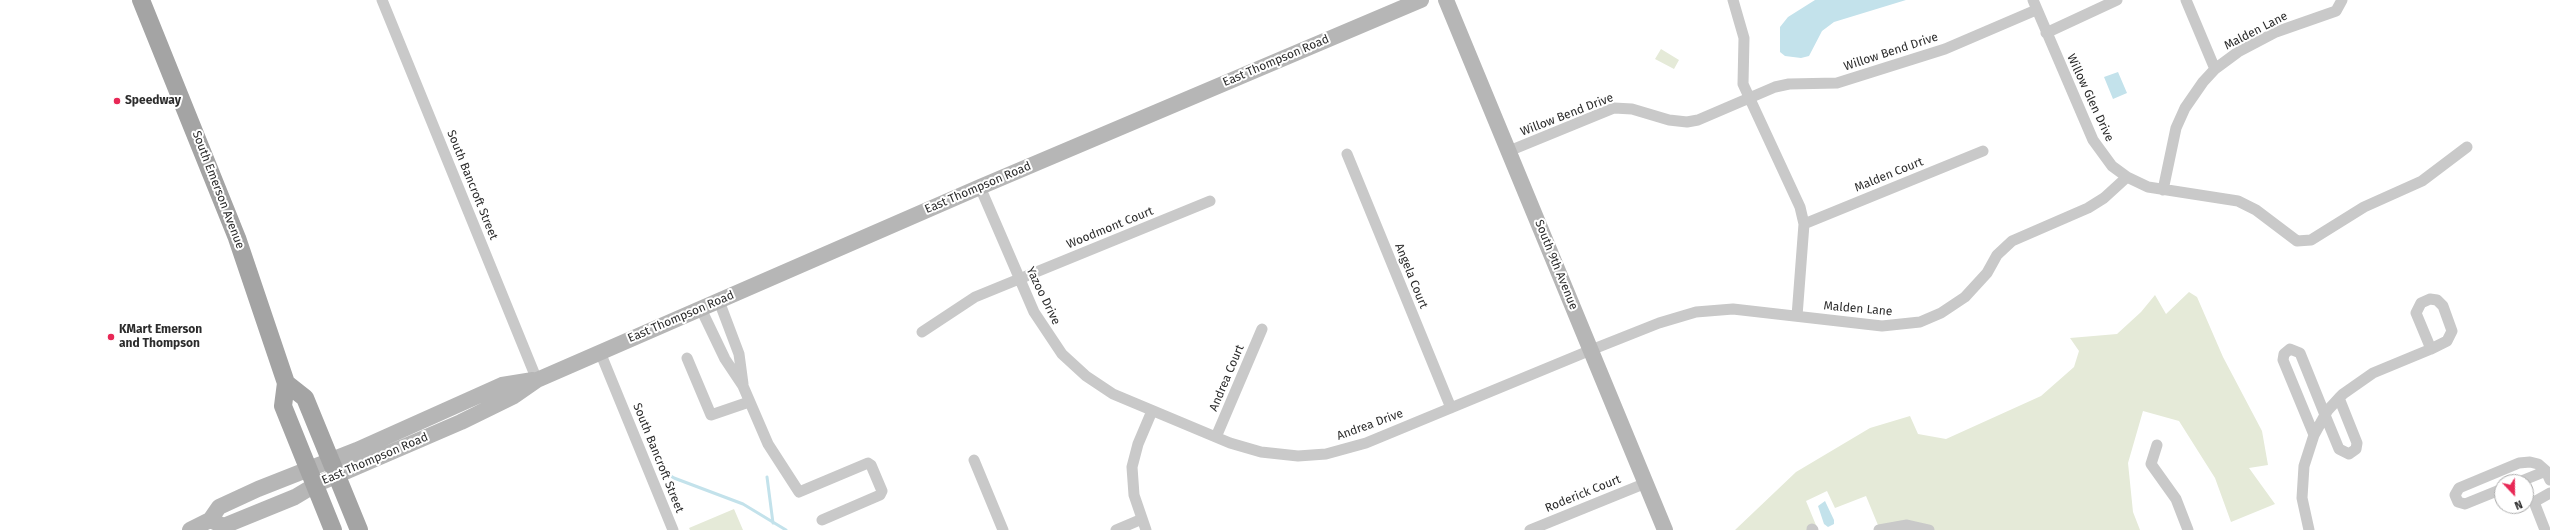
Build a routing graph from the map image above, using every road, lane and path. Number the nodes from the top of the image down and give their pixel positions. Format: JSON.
{"nodes":[{"id":1,"x":141,"y":0,"type":"edge"},
{"id":2,"x":382,"y":0,"type":"edge"},
{"id":3,"x":1421,"y":0,"type":"edge"},
{"id":4,"x":1446,"y":0,"type":"edge"},
{"id":5,"x":2117,"y":0,"type":"edge"},
{"id":6,"x":2186,"y":0,"type":"edge"},
{"id":7,"x":2342,"y":0,"type":"edge"},
{"id":8,"x":1734,"y":5,"type":"edge"},
{"id":9,"x":2034,"y":5,"type":"edge"},
{"id":10,"x":2046,"y":32,"type":"junction"},
{"id":11,"x":2215,"y":69,"type":"junction"},
{"id":12,"x":1749,"y":98,"type":"junction"},
{"id":13,"x":2467,"y":147,"type":"dead end"},
{"id":14,"x":1509,"y":151,"type":"junction"},
{"id":15,"x":1983,"y":151,"type":"dead end"},
{"id":16,"x":1347,"y":154,"type":"dead end"},
{"id":17,"x":2127,"y":177,"type":"junction"},
{"id":18,"x":980,"y":187,"type":"junction"},
{"id":19,"x":2163,"y":190,"type":"junction"},
{"id":20,"x":1210,"y":201,"type":"dead end"},
{"id":21,"x":1804,"y":224,"type":"junction"},
{"id":22,"x":1019,"y":279,"type":"junction"},
{"id":23,"x":719,"y":301,"type":"junction"},
{"id":24,"x":701,"y":309,"type":"junction"},
{"id":25,"x":1798,"y":316,"type":"junction"},
{"id":26,"x":1262,"y":329,"type":"dead end"},
{"id":27,"x":922,"y":332,"type":"dead end"},
{"id":28,"x":2430,"y":349,"type":"dead end"},
{"id":29,"x":1591,"y":350,"type":"junction"},
{"id":30,"x":600,"y":352,"type":"junction"},
{"id":31,"x":687,"y":358,"type":"dead end"},
{"id":32,"x":537,"y":380,"type":"junction"},
{"id":33,"x":286,"y":383,"type":"junction"},
{"id":34,"x":743,"y":386,"type":"junction"},
{"id":35,"x":2339,"y":398,"type":"junction"},
{"id":36,"x":749,"y":402,"type":"junction"},
{"id":37,"x":1451,"y":408,"type":"junction"},
{"id":38,"x":1152,"y":411,"type":"junction"},
{"id":39,"x":2325,"y":414,"type":"junction"},
{"id":40,"x":2314,"y":435,"type":"junction"},
{"id":41,"x":1216,"y":437,"type":"junction"},
{"id":42,"x":2157,"y":445,"type":"dead end"},
{"id":43,"x":974,"y":460,"type":"dead end"},
{"id":44,"x":334,"y":468,"type":"junction"},
{"id":45,"x":2548,"y":475,"type":"edge"},
{"id":46,"x":311,"y":477,"type":"junction"},
{"id":47,"x":2534,"y":478,"type":"edge"},
{"id":48,"x":1646,"y":483,"type":"junction"},
{"id":49,"x":2494,"y":492,"type":"edge"},
{"id":50,"x":2550,"y":493,"type":"edge"},
{"id":51,"x":1142,"y":519,"type":"junction"},
{"id":52,"x":822,"y":520,"type":"dead end"},
{"id":53,"x":190,"y":530,"type":"edge"},
{"id":54,"x":333,"y":530,"type":"edge"},
{"id":55,"x":359,"y":530,"type":"edge"},
{"id":56,"x":673,"y":530,"type":"edge"},
{"id":57,"x":1003,"y":530,"type":"edge"},
{"id":58,"x":1116,"y":530,"type":"edge"},
{"id":59,"x":1146,"y":530,"type":"edge"},
{"id":60,"x":1530,"y":530,"type":"edge"},
{"id":61,"x":1665,"y":530,"type":"edge"},
{"id":62,"x":1879,"y":530,"type":"edge"},
{"id":63,"x":1929,"y":530,"type":"edge"},
{"id":64,"x":2188,"y":530,"type":"edge"},
{"id":65,"x":2309,"y":530,"type":"edge"},
{"id":66,"x":2545,"y":530,"type":"edge"}],
"edges":[{"from":1,"to":33,"type":"main road","name":"South Emerson Avenue"},
{"from":2,"to":32,"type":"street","name":"South Bancroft Street"},
{"from":3,"to":18,"type":"main road","name":"East Thompson Road"},
{"from":4,"to":14,"type":"main road","name":"South 9th Avenue"},
{"from":5,"to":10,"type":"street"},
{"from":6,"to":11,"type":"street"},
{"from":7,"to":11,"type":"street","name":"Malden Lane"},
{"from":8,"to":12,"type":"street"},
{"from":9,"to":10,"type":"street","name":"Willow Glen Drive"},
{"from":9,"to":12,"type":"street","name":"Willow Bend Drive"},
{"from":10,"to":17,"type":"street","name":"Willow Glen Drive"},
{"from":11,"to":19,"type":"street","name":"Malden Lane"},
{"from":12,"to":14,"type":"street","name":"Willow Bend Drive"},
{"from":12,"to":21,"type":"street"},
{"from":13,"to":19,"type":"street","name":"Willow Glen Drive"},
{"from":14,"to":29,"type":"main road","name":"South 9th Avenue"},
{"from":15,"to":21,"type":"street","name":"Malden Court"},
{"from":16,"to":37,"type":"street","name":"Angela Court"},
{"from":17,"to":19,"type":"street","name":"Willow Glen Drive"},
{"from":17,"to":25,"type":"street","name":"Malden Lane"},
{"from":18,"to":22,"type":"street","name":"Yazoo Drive"},
{"from":18,"to":23,"type":"main road","name":"East Thompson Road"},
{"from":20,"to":22,"type":"street","name":"Woodmont Court"},
{"from":21,"to":25,"type":"street"},
{"from":22,"to":27,"type":"street","name":"Woodmont Court"},
{"from":22,"to":38,"type":"street","name":"Yazoo Drive"},
{"from":23,"to":24,"type":"main road","name":"East Thompson Road"},
{"from":23,"to":34,"type":"street"},
{"from":24,"to":30,"type":"main road","name":"East Thompson Road"},
{"from":24,"to":34,"type":"street"},
{"from":25,"to":29,"type":"street","name":"Malden Lane"},
{"from":26,"to":41,"type":"street","name":"Andrea Court"},
{"from":28,"to":35,"type":"street"},
{"from":29,"to":37,"type":"street","name":"Andrea Drive"},
{"from":29,"to":48,"type":"main road","name":"South 9th Avenue"},
{"from":30,"to":32,"type":"main road","name":"East Thompson Road"},
{"from":30,"to":56,"type":"street","name":"South Bancroft Street"},
{"from":31,"to":36,"type":"street"},
{"from":32,"to":44,"type":"main road","name":"East Thompson Road"},
{"from":33,"to":44,"type":"main road"},
{"from":33,"to":46,"type":"main road","name":"South Emerson Avenue"},
{"from":34,"to":36,"type":"street"},
{"from":35,"to":39,"type":"street"},
{"from":35,"to":39,"type":"street"},
{"from":36,"to":52,"type":"street"},
{"from":37,"to":41,"type":"street","name":"Andrea Drive"},
{"from":38,"to":41,"type":"street","name":"Andrea Drive"},
{"from":38,"to":51,"type":"street"},
{"from":39,"to":40,"type":"street"},
{"from":39,"to":40,"type":"street"},
{"from":40,"to":65,"type":"street"},
{"from":42,"to":64,"type":"street"},
{"from":43,"to":57,"type":"street"},
{"from":44,"to":46,"type":"main road","name":"East Thompson Road"},
{"from":44,"to":55,"type":"main road"},
{"from":45,"to":47,"type":"street"},
{"from":45,"to":49,"type":"street"},
{"from":46,"to":53,"type":"main road","name":"East Thompson Road"},
{"from":46,"to":54,"type":"main road","name":"South Emerson Avenue"},
{"from":48,"to":60,"type":"street","name":"Roderick Court"},
{"from":48,"to":61,"type":"main road","name":"South 9th Avenue"},
{"from":50,"to":66,"type":"street"},
{"from":51,"to":58,"type":"street"},
{"from":51,"to":59,"type":"street"},
{"from":62,"to":63,"type":"street"}]}
